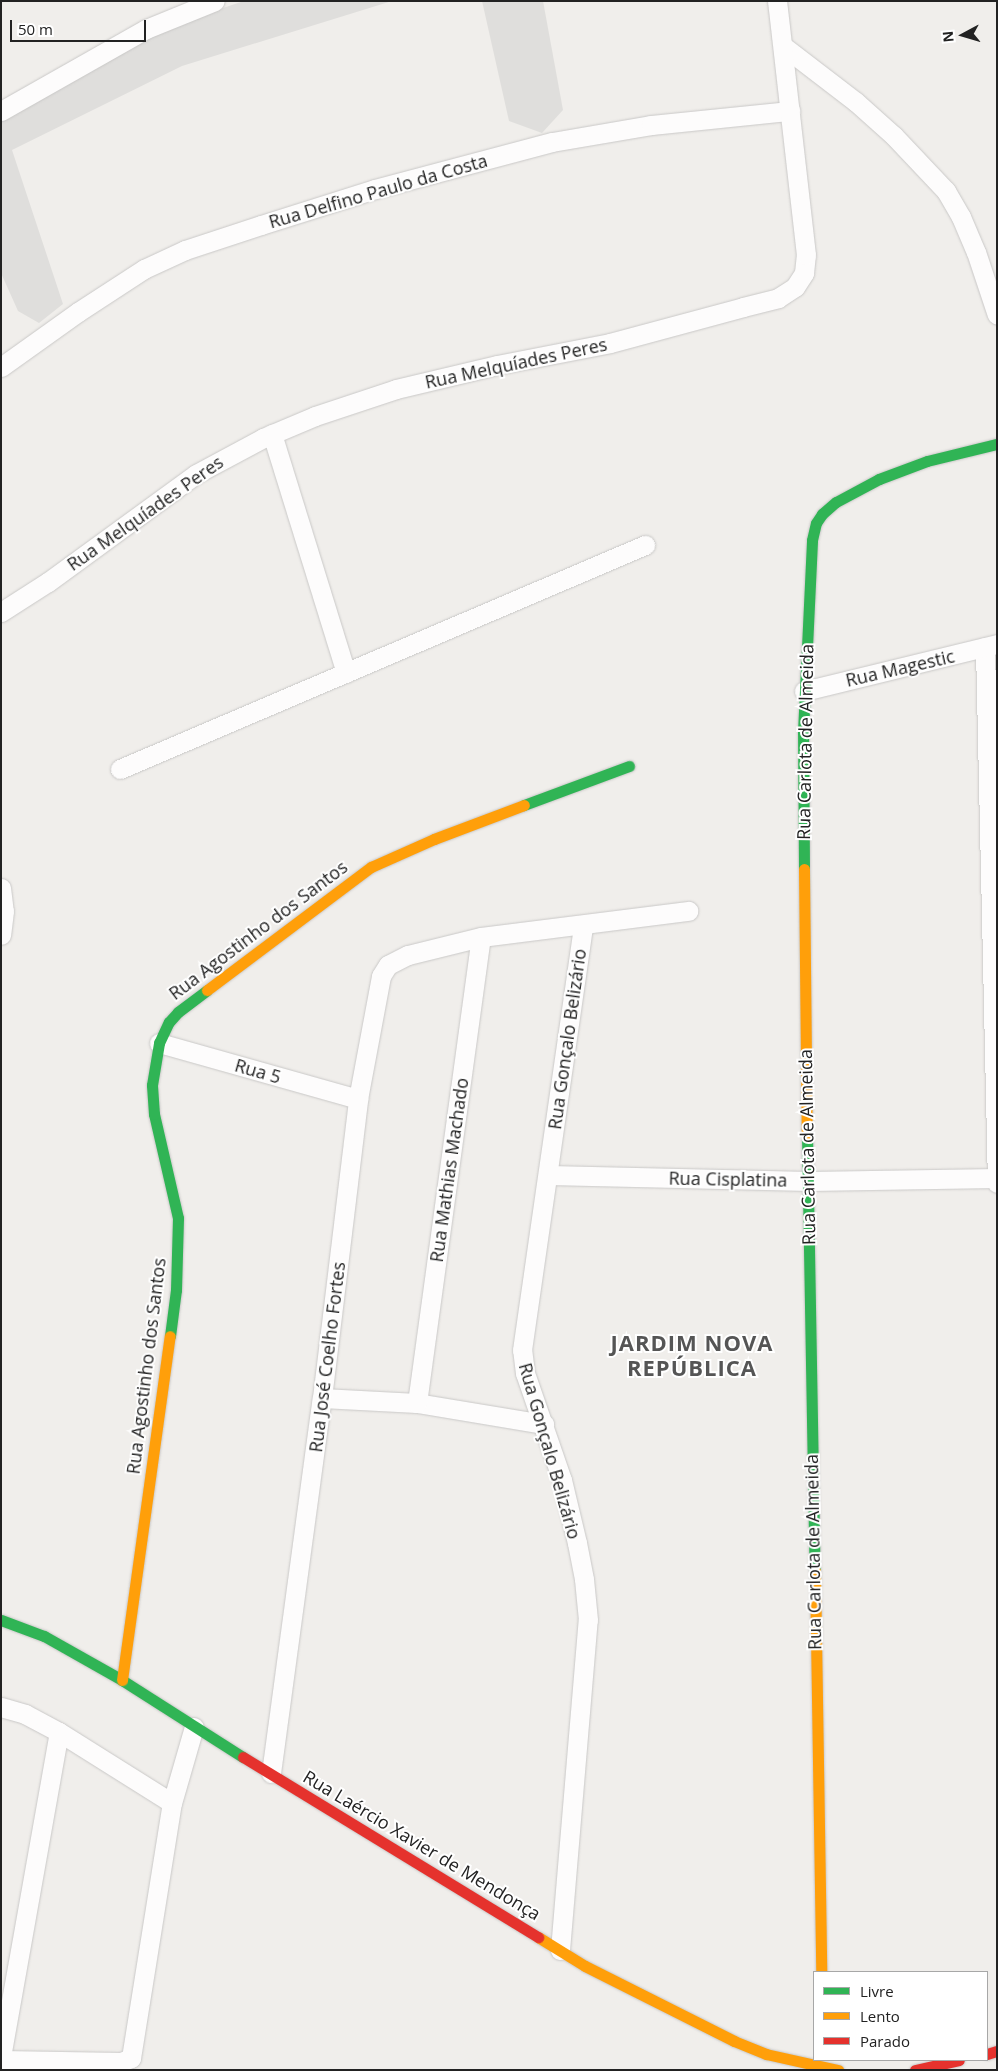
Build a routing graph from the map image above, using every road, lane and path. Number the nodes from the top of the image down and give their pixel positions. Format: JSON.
{"nodes":[{"id":1,"x":215,"y":1,"type":"edge"},
{"id":2,"x":777,"y":1,"type":"edge"},
{"id":3,"x":783,"y":46,"type":"junction"},
{"id":4,"x":1,"y":111,"type":"edge"},
{"id":5,"x":790,"y":111,"type":"junction"},
{"id":6,"x":997,"y":314,"type":"edge"},
{"id":7,"x":1,"y":367,"type":"edge"},
{"id":8,"x":272,"y":434,"type":"junction"},
{"id":9,"x":997,"y":444,"type":"edge"},
{"id":10,"x":644,"y":545,"type":"dead end"},
{"id":11,"x":1,"y":612,"type":"edge"},
{"id":12,"x":991,"y":646,"type":"edge"},
{"id":13,"x":346,"y":672,"type":"junction"},
{"id":14,"x":804,"y":691,"type":"junction"},
{"id":15,"x":629,"y":766,"type":"dead end"},
{"id":16,"x":120,"y":769,"type":"dead end"},
{"id":17,"x":1,"y":888,"type":"edge"},
{"id":18,"x":688,"y":911,"type":"dead end"},
{"id":19,"x":583,"y":925,"type":"junction"},
{"id":20,"x":1,"y":935,"type":"edge"},
{"id":21,"x":481,"y":937,"type":"junction"},
{"id":22,"x":159,"y":1042,"type":"junction"},
{"id":23,"x":358,"y":1099,"type":"junction"},
{"id":24,"x":548,"y":1175,"type":"junction"},
{"id":25,"x":997,"y":1178,"type":"edge"},
{"id":26,"x":809,"y":1181,"type":"junction"},
{"id":27,"x":997,"y":1183,"type":"edge"},
{"id":28,"x":322,"y":1398,"type":"junction"},
{"id":29,"x":417,"y":1403,"type":"junction"},
{"id":30,"x":544,"y":1424,"type":"junction"},
{"id":31,"x":1,"y":1620,"type":"edge"},
{"id":32,"x":122,"y":1680,"type":"junction"},
{"id":33,"x":1,"y":1707,"type":"edge"},
{"id":34,"x":194,"y":1728,"type":"junction"},
{"id":35,"x":59,"y":1732,"type":"junction"},
{"id":36,"x":271,"y":1773,"type":"junction"},
{"id":37,"x":172,"y":1803,"type":"junction"},
{"id":38,"x":560,"y":1950,"type":"junction"},
{"id":39,"x":821,"y":1971,"type":"edge"},
{"id":40,"x":1,"y":2059,"type":"edge"},
{"id":41,"x":955,"y":2061,"type":"edge"},
{"id":42,"x":826,"y":2067,"type":"edge"},
{"id":43,"x":915,"y":2070,"type":"edge"}],
"edges":[{"from":1,"to":4,"type":"street"},
{"from":2,"to":3,"type":"street","name":"Rua Melquíades Peres"},
{"from":3,"to":5,"type":"street","name":"Rua Melquíades Peres"},
{"from":3,"to":6,"type":"street"},
{"from":5,"to":7,"type":"street","name":"Rua Delfino Paulo da Costa"},
{"from":5,"to":8,"type":"street","name":"Rua Melquíades Peres"},
{"from":8,"to":11,"type":"street","name":"Rua Melquíades Peres"},
{"from":8,"to":13,"type":"street"},
{"from":9,"to":14,"type":"street","name":"Rua Carlota de Almeida"},
{"from":10,"to":13,"type":"street"},
{"from":12,"to":14,"type":"street","name":"Rua Magestic"},
{"from":12,"to":25,"type":"street"},
{"from":13,"to":16,"type":"street"},
{"from":14,"to":26,"type":"street","name":"Rua Carlota de Almeida"},
{"from":15,"to":22,"type":"street","name":"Rua Agostinho dos Santos"},
{"from":17,"to":20,"type":"street"},
{"from":18,"to":19,"type":"street","name":"Rua José Coelho Fortes"},
{"from":19,"to":21,"type":"street","name":"Rua José Coelho Fortes"},
{"from":19,"to":24,"type":"street","name":"Rua Gonçalo Belizário"},
{"from":21,"to":23,"type":"street","name":"Rua José Coelho Fortes"},
{"from":21,"to":29,"type":"street","name":"Rua Mathias Machado"},
{"from":22,"to":23,"type":"street","name":"Rua 5"},
{"from":22,"to":32,"type":"street","name":"Rua Agostinho dos Santos"},
{"from":23,"to":28,"type":"street","name":"Rua José Coelho Fortes"},
{"from":24,"to":26,"type":"street","name":"Rua Cisplatina"},
{"from":24,"to":30,"type":"street","name":"Rua Gonçalo Belizário"},
{"from":25,"to":26,"type":"street","name":"Rua Cisplatina"},
{"from":25,"to":27,"type":"street"},
{"from":26,"to":39,"type":"street","name":"Rua Carlota de Almeida"},
{"from":28,"to":29,"type":"street"},
{"from":28,"to":36,"type":"street","name":"Rua José Coelho Fortes"},
{"from":29,"to":30,"type":"street"},
{"from":30,"to":38,"type":"street","name":"Rua Gonçalo Belizário"},
{"from":31,"to":32,"type":"street","name":"Rua Laércio Xavier de Mendonça"},
{"from":32,"to":34,"type":"street","name":"Rua Laércio Xavier de Mendonça"},
{"from":33,"to":35,"type":"street"},
{"from":34,"to":36,"type":"street","name":"Rua Laércio Xavier de Mendonça"},
{"from":34,"to":37,"type":"street"},
{"from":35,"to":37,"type":"street"},
{"from":35,"to":40,"type":"street"},
{"from":36,"to":38,"type":"street","name":"Rua Laércio Xavier de Mendonça"},
{"from":37,"to":40,"type":"street"},
{"from":38,"to":42,"type":"street","name":"Rua Laércio Xavier de Mendonça"},
{"from":41,"to":43,"type":"street"}]}
